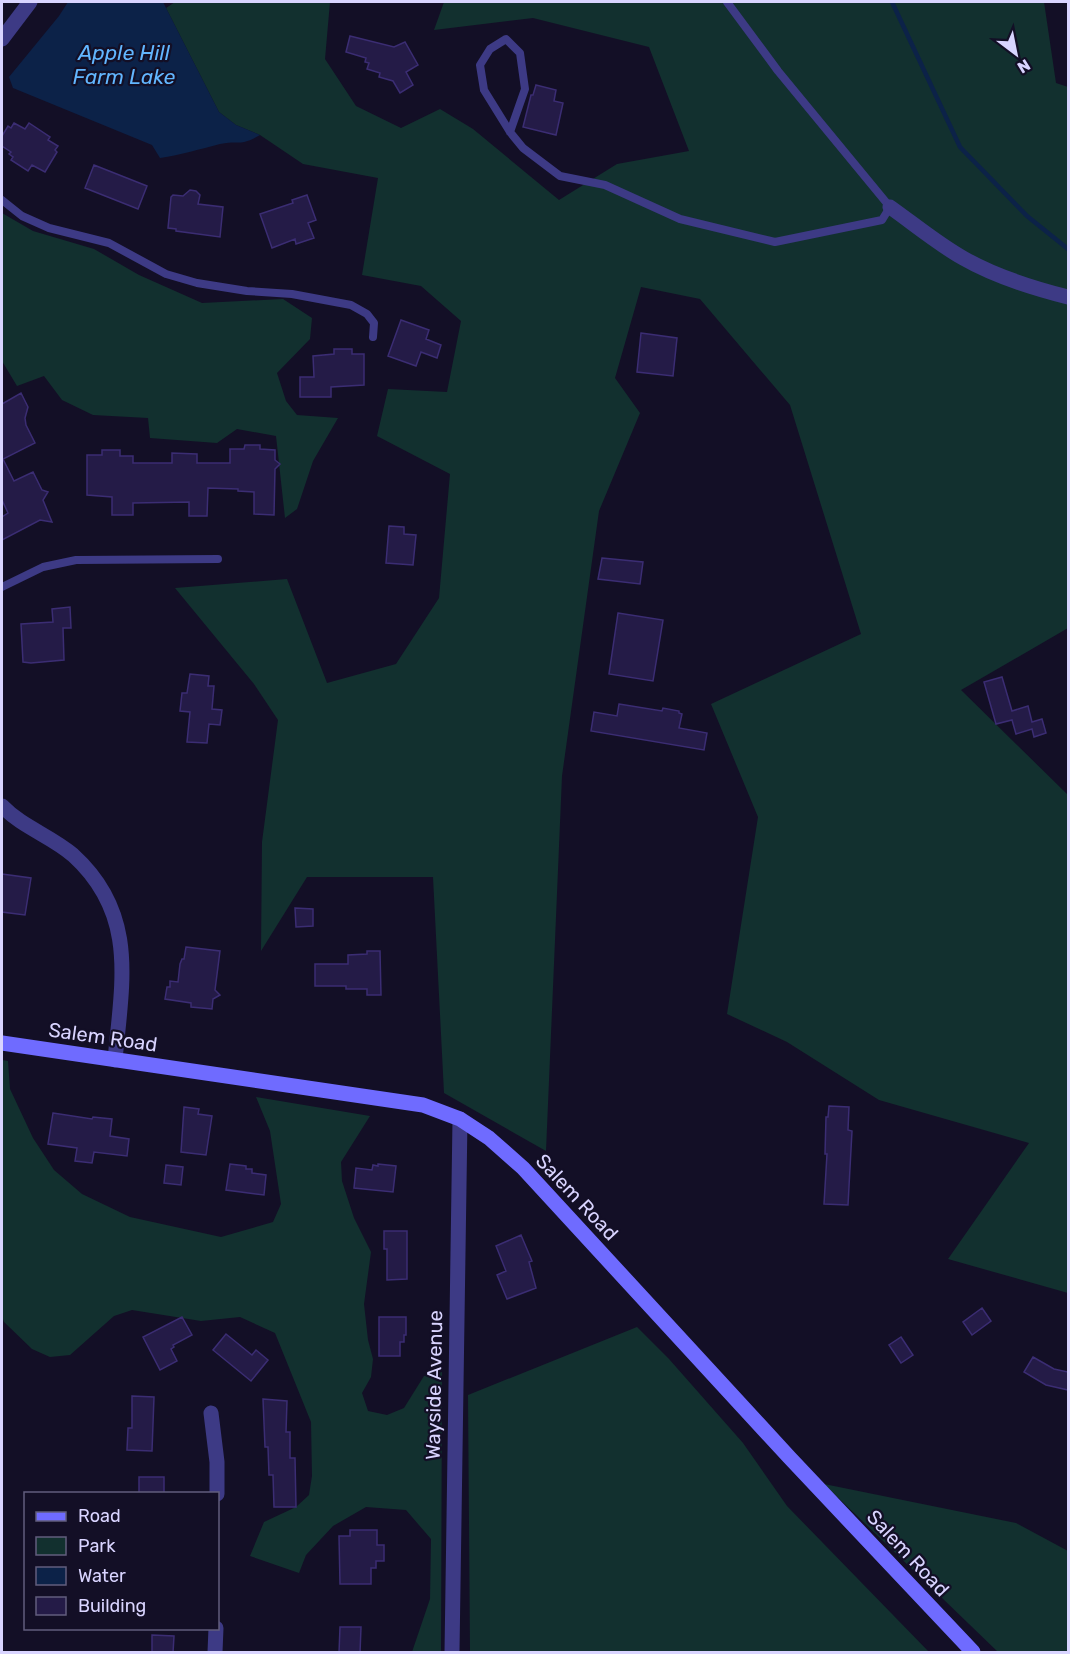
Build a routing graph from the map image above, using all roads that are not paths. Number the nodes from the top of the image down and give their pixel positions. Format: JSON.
{"nodes":[{"id":1,"x":30,"y":2,"type":"edge"},
{"id":2,"x":727,"y":2,"type":"edge"},
{"id":3,"x":2,"y":39,"type":"edge"},
{"id":4,"x":510,"y":132,"type":"junction"},
{"id":5,"x":2,"y":200,"type":"edge"},
{"id":6,"x":890,"y":207,"type":"junction"},
{"id":7,"x":1068,"y":297,"type":"edge"},
{"id":8,"x":373,"y":337,"type":"dead end"},
{"id":9,"x":218,"y":559,"type":"dead end"},
{"id":10,"x":2,"y":587,"type":"edge"},
{"id":11,"x":2,"y":806,"type":"edge"},
{"id":12,"x":2,"y":1043,"type":"edge"},
{"id":13,"x":115,"y":1059,"type":"junction"},
{"id":14,"x":460,"y":1119,"type":"junction"},
{"id":15,"x":211,"y":1413,"type":"dead end"},
{"id":16,"x":217,"y":1492,"type":"edge"},
{"id":17,"x":216,"y":1630,"type":"edge"},
{"id":18,"x":215,"y":1653,"type":"edge"},
{"id":19,"x":452,"y":1653,"type":"edge"},
{"id":20,"x":974,"y":1653,"type":"edge"}],
"edges":[{"from":1,"to":3,"type":"street"},
{"from":2,"to":6,"type":"lane"},
{"from":4,"to":4,"type":"lane"},
{"from":4,"to":6,"type":"lane"},
{"from":5,"to":8,"type":"lane"},
{"from":6,"to":7,"type":"street"},
{"from":9,"to":10,"type":"lane"},
{"from":11,"to":13,"type":"street"},
{"from":12,"to":13,"type":"street","name":"Salem Road"},
{"from":13,"to":14,"type":"street","name":"Salem Road"},
{"from":14,"to":19,"type":"street","name":"Wayside Avenue"},
{"from":14,"to":20,"type":"street","name":"Salem Road"},
{"from":15,"to":16,"type":"street"},
{"from":17,"to":18,"type":"street"}]}
